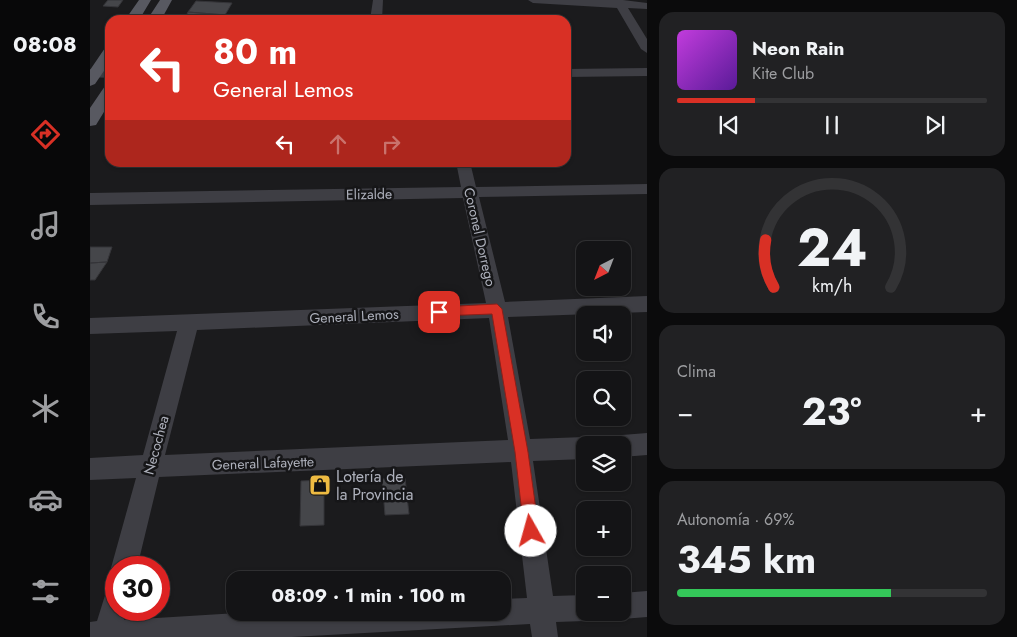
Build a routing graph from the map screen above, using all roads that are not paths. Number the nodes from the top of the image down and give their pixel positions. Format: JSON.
{"nodes":[{"id":1,"x":145,"y":0,"type":"edge"},
{"id":2,"x":166,"y":0,"type":"edge"},
{"id":3,"x":378,"y":0,"type":"edge"},
{"id":4,"x":533,"y":0,"type":"edge"},
{"id":5,"x":620,"y":2,"type":"edge"},
{"id":6,"x":647,"y":6,"type":"edge"},
{"id":7,"x":135,"y":15,"type":"edge"},
{"id":8,"x":157,"y":15,"type":"edge"},
{"id":9,"x":376,"y":15,"type":"edge"},
{"id":10,"x":647,"y":49,"type":"edge"},
{"id":11,"x":105,"y":60,"type":"edge"},
{"id":12,"x":647,"y":72,"type":"edge"},
{"id":13,"x":571,"y":73,"type":"edge"},
{"id":14,"x":96,"y":75,"type":"edge"},
{"id":15,"x":105,"y":97,"type":"edge"},
{"id":16,"x":90,"y":121,"type":"edge"},
{"id":17,"x":464,"y":167,"type":"edge"},
{"id":18,"x":647,"y":189,"type":"edge"},
{"id":19,"x":469,"y":192,"type":"junction"},
{"id":20,"x":90,"y":199,"type":"edge"},
{"id":21,"x":647,"y":304,"type":"edge"},
{"id":22,"x":497,"y":309,"type":"junction"},
{"id":23,"x":189,"y":323,"type":"junction"},
{"id":24,"x":90,"y":326,"type":"edge"},
{"id":25,"x":647,"y":444,"type":"edge"},
{"id":26,"x":631,"y":445,"type":"edge"},
{"id":27,"x":576,"y":449,"type":"edge"},
{"id":28,"x":521,"y":452,"type":"junction"},
{"id":29,"x":150,"y":467,"type":"junction"},
{"id":30,"x":90,"y":470,"type":"edge"},
{"id":31,"x":127,"y":556,"type":"edge"},
{"id":32,"x":647,"y":604,"type":"edge"},
{"id":33,"x":631,"y":605,"type":"edge"},
{"id":34,"x":576,"y":608,"type":"edge"},
{"id":35,"x":542,"y":610,"type":"junction"},
{"id":36,"x":511,"y":612,"type":"edge"},
{"id":37,"x":107,"y":621,"type":"edge"},
{"id":38,"x":345,"y":621,"type":"edge"},
{"id":39,"x":101,"y":635,"type":"edge"},
{"id":40,"x":545,"y":637,"type":"edge"}],
"edges":[{"from":1,"to":7,"type":"main road"},
{"from":2,"to":8,"type":"main road"},
{"from":3,"to":9,"type":"street"},
{"from":4,"to":5,"type":"street"},
{"from":5,"to":6,"type":"street"},
{"from":5,"to":10,"type":"street"},
{"from":11,"to":14,"type":"main road"},
{"from":12,"to":13,"type":"street"},
{"from":15,"to":16,"type":"main road"},
{"from":17,"to":19,"type":"street","name":"Coronel Dorrego"},
{"from":18,"to":19,"type":"street","name":"Elizalde"},
{"from":19,"to":20,"type":"street","name":"Elizalde"},
{"from":19,"to":22,"type":"street","name":"Coronel Dorrego"},
{"from":21,"to":22,"type":"street","name":"General Lemos"},
{"from":22,"to":23,"type":"street","name":"General Lemos"},
{"from":22,"to":28,"type":"street","name":"Coronel Dorrego"},
{"from":23,"to":24,"type":"street","name":"General Lemos"},
{"from":23,"to":29,"type":"street","name":"Necochea"},
{"from":25,"to":26,"type":"street"},
{"from":27,"to":28,"type":"street","name":"General Lafayette"},
{"from":28,"to":29,"type":"street","name":"General Lafayette"},
{"from":28,"to":35,"type":"street","name":"Coronel Dorrego"},
{"from":29,"to":30,"type":"street","name":"General Lafayette"},
{"from":29,"to":31,"type":"street","name":"Necochea"},
{"from":32,"to":33,"type":"street"},
{"from":34,"to":35,"type":"street"},
{"from":35,"to":36,"type":"street"},
{"from":35,"to":40,"type":"street","name":"Coronel Dorrego"},
{"from":37,"to":39,"type":"street"},
{"from":38,"to":39,"type":"street"}]}
